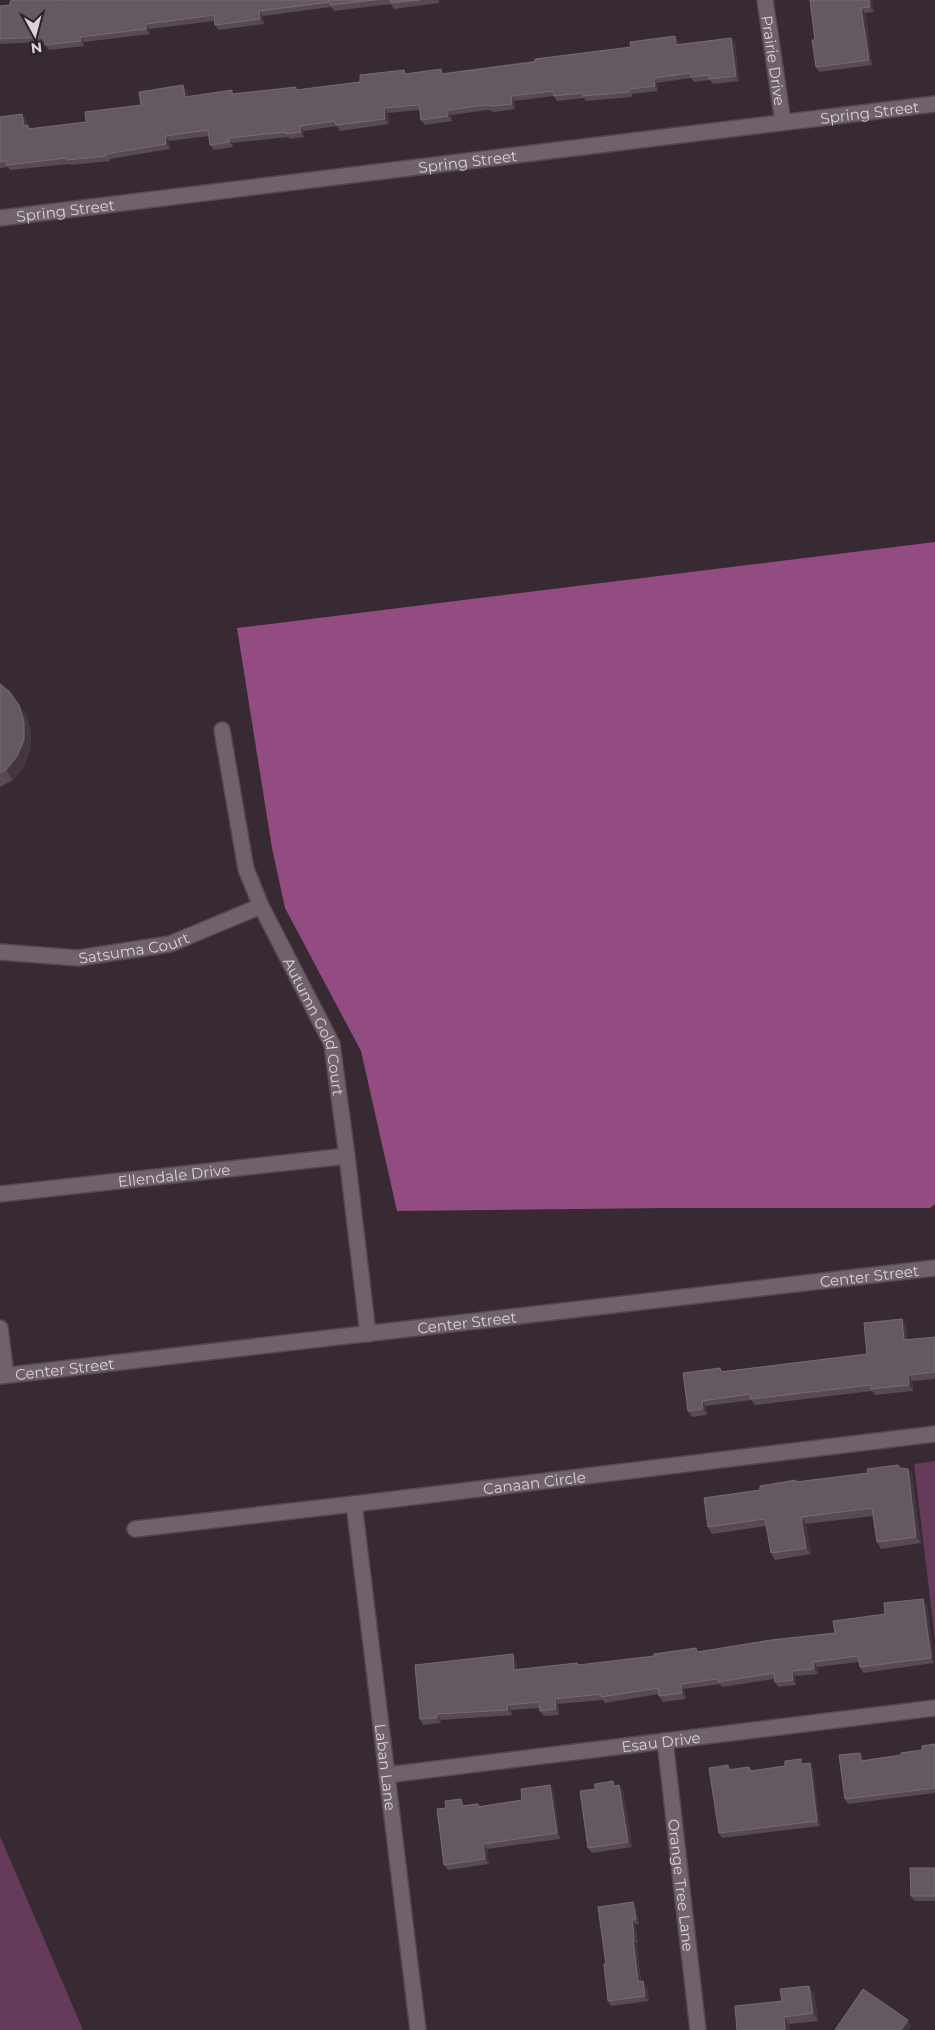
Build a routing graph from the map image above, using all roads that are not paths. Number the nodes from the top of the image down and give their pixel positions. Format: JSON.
{"nodes":[{"id":1,"x":765,"y":0,"type":"edge"},
{"id":2,"x":935,"y":104,"type":"edge"},
{"id":3,"x":782,"y":122,"type":"junction"},
{"id":4,"x":0,"y":218,"type":"edge"},
{"id":5,"x":222,"y":730,"type":"dead end"},
{"id":6,"x":262,"y":906,"type":"junction"},
{"id":7,"x":0,"y":952,"type":"edge"},
{"id":8,"x":347,"y":1156,"type":"junction"},
{"id":9,"x":0,"y":1194,"type":"edge"},
{"id":10,"x":935,"y":1268,"type":"edge"},
{"id":11,"x":0,"y":1328,"type":"edge"},
{"id":12,"x":368,"y":1334,"type":"junction"},
{"id":13,"x":3,"y":1376,"type":"edge"},
{"id":14,"x":935,"y":1434,"type":"edge"},
{"id":15,"x":354,"y":1504,"type":"junction"},
{"id":16,"x":135,"y":1529,"type":"dead end"},
{"id":17,"x":935,"y":1708,"type":"edge"},
{"id":18,"x":665,"y":1741,"type":"junction"},
{"id":19,"x":387,"y":1775,"type":"junction"},
{"id":20,"x":418,"y":2030,"type":"edge"},
{"id":21,"x":698,"y":2030,"type":"edge"}],
"edges":[{"from":1,"to":3,"type":"street","name":"Prairie Drive"},
{"from":2,"to":3,"type":"street","name":"Spring Street"},
{"from":3,"to":4,"type":"street","name":"Spring Street"},
{"from":5,"to":6,"type":"street","name":"Autumn Gold Court"},
{"from":6,"to":7,"type":"street","name":"Satsuma Court"},
{"from":6,"to":8,"type":"street","name":"Autumn Gold Court"},
{"from":8,"to":9,"type":"street","name":"Ellendale Drive"},
{"from":8,"to":12,"type":"street","name":"Autumn Gold Court"},
{"from":10,"to":12,"type":"street","name":"Center Street"},
{"from":11,"to":13,"type":"street"},
{"from":12,"to":13,"type":"street","name":"Center Street"},
{"from":14,"to":15,"type":"street","name":"Canaan Circle"},
{"from":15,"to":16,"type":"street","name":"Canaan Circle"},
{"from":15,"to":19,"type":"street","name":"Laban Lane"},
{"from":17,"to":18,"type":"street","name":"Esau Drive"},
{"from":18,"to":19,"type":"street","name":"Esau Drive"},
{"from":18,"to":21,"type":"street","name":"Orange Tree Lane"},
{"from":19,"to":20,"type":"street","name":"Laban Lane"}]}
